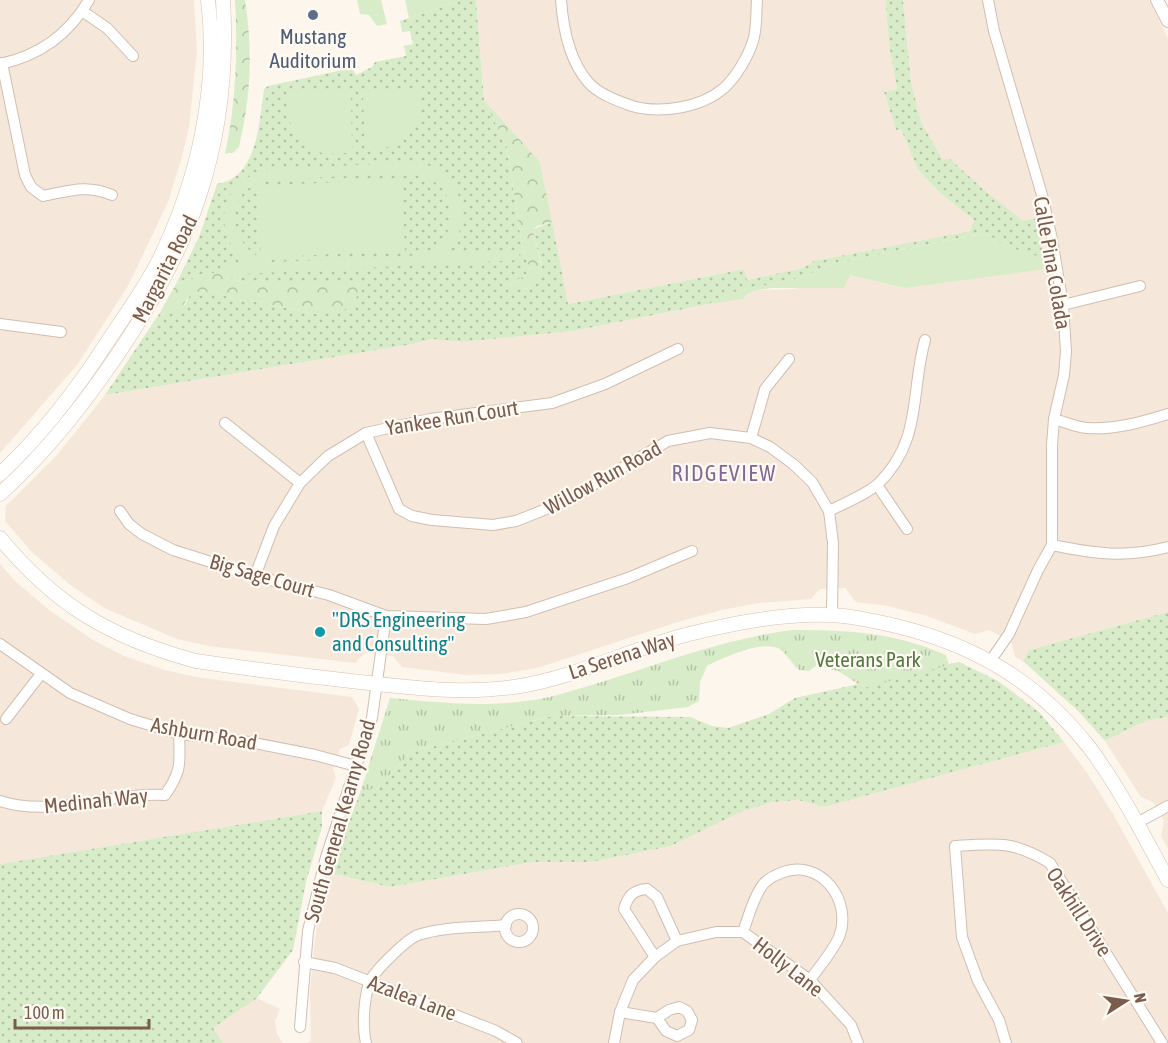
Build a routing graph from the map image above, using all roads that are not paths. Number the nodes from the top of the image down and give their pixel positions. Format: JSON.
{"nodes":[{"id":1,"x":89,"y":0,"type":"edge"},
{"id":2,"x":208,"y":0,"type":"edge"},
{"id":3,"x":223,"y":0,"type":"edge"},
{"id":4,"x":561,"y":0,"type":"edge"},
{"id":5,"x":757,"y":0,"type":"edge"},
{"id":6,"x":988,"y":0,"type":"edge"},
{"id":7,"x":1157,"y":0,"type":"edge"},
{"id":8,"x":82,"y":11,"type":"junction"},
{"id":9,"x":1168,"y":21,"type":"edge"},
{"id":10,"x":134,"y":56,"type":"dead end"},
{"id":11,"x":1,"y":64,"type":"edge"},
{"id":12,"x":112,"y":195,"type":"dead end"},
{"id":13,"x":1140,"y":286,"type":"dead end"},
{"id":14,"x":1063,"y":305,"type":"junction"},
{"id":15,"x":0,"y":324,"type":"edge"},
{"id":16,"x":61,"y":332,"type":"dead end"},
{"id":17,"x":925,"y":340,"type":"dead end"},
{"id":18,"x":678,"y":349,"type":"dead end"},
{"id":19,"x":789,"y":359,"type":"dead end"},
{"id":20,"x":1168,"y":414,"type":"edge"},
{"id":21,"x":1054,"y":419,"type":"junction"},
{"id":22,"x":225,"y":423,"type":"dead end"},
{"id":23,"x":366,"y":433,"type":"junction"},
{"id":24,"x":751,"y":438,"type":"junction"},
{"id":25,"x":0,"y":474,"type":"edge"},
{"id":26,"x":300,"y":483,"type":"junction"},
{"id":27,"x":877,"y":485,"type":"junction"},
{"id":28,"x":0,"y":494,"type":"edge"},
{"id":29,"x":120,"y":511,"type":"dead end"},
{"id":30,"x":829,"y":512,"type":"junction"},
{"id":31,"x":907,"y":529,"type":"dead end"},
{"id":32,"x":0,"y":538,"type":"edge"},
{"id":33,"x":1052,"y":546,"type":"junction"},
{"id":34,"x":1168,"y":547,"type":"edge"},
{"id":35,"x":692,"y":551,"type":"dead end"},
{"id":36,"x":255,"y":576,"type":"junction"},
{"id":37,"x":832,"y":615,"type":"junction"},
{"id":38,"x":386,"y":616,"type":"junction"},
{"id":39,"x":0,"y":644,"type":"edge"},
{"id":40,"x":991,"y":660,"type":"junction"},
{"id":41,"x":41,"y":674,"type":"junction"},
{"id":42,"x":376,"y":684,"type":"junction"},
{"id":43,"x":6,"y":719,"type":"dead end"},
{"id":44,"x":179,"y":734,"type":"junction"},
{"id":45,"x":356,"y":766,"type":"junction"},
{"id":46,"x":0,"y":801,"type":"edge"},
{"id":47,"x":1168,"y":806,"type":"edge"},
{"id":48,"x":1137,"y":823,"type":"junction"},
{"id":49,"x":1168,"y":880,"type":"edge"},
{"id":50,"x":506,"y":925,"type":"dead end"},
{"id":51,"x":743,"y":932,"type":"junction"},
{"id":52,"x":676,"y":941,"type":"junction"},
{"id":53,"x":655,"y":957,"type":"junction"},
{"id":54,"x":304,"y":962,"type":"junction"},
{"id":55,"x":810,"y":980,"type":"junction"},
{"id":56,"x":369,"y":981,"type":"junction"},
{"id":57,"x":621,"y":1012,"type":"junction"},
{"id":58,"x":657,"y":1017,"type":"dead end"},
{"id":59,"x":300,"y":1027,"type":"dead end"},
{"id":60,"x":366,"y":1043,"type":"edge"},
{"id":61,"x":517,"y":1043,"type":"edge"},
{"id":62,"x":614,"y":1043,"type":"edge"},
{"id":63,"x":858,"y":1043,"type":"edge"},
{"id":64,"x":1006,"y":1043,"type":"edge"},
{"id":65,"x":1162,"y":1043,"type":"edge"}],
"edges":[{"from":1,"to":8,"type":"street"},
{"from":2,"to":25,"type":"main road","name":"Margarita Road"},
{"from":3,"to":28,"type":"main road","name":"Margarita Road"},
{"from":4,"to":5,"type":"street"},
{"from":6,"to":14,"type":"street","name":"Calle Pina Colada"},
{"from":7,"to":9,"type":"street"},
{"from":8,"to":10,"type":"street"},
{"from":8,"to":11,"type":"street"},
{"from":11,"to":12,"type":"street"},
{"from":13,"to":14,"type":"street"},
{"from":14,"to":21,"type":"street","name":"Calle Pina Colada"},
{"from":15,"to":16,"type":"street"},
{"from":17,"to":27,"type":"street"},
{"from":18,"to":23,"type":"street","name":"Yankee Run Court"},
{"from":19,"to":24,"type":"street"},
{"from":20,"to":21,"type":"street"},
{"from":21,"to":33,"type":"street","name":"Calle Pina Colada"},
{"from":22,"to":26,"type":"street"},
{"from":23,"to":24,"type":"street","name":"Willow Run Road"},
{"from":23,"to":26,"type":"street","name":"Yankee Run Court"},
{"from":24,"to":30,"type":"street","name":"Willow Run Road"},
{"from":26,"to":36,"type":"street","name":"Yankee Run Court"},
{"from":27,"to":30,"type":"street"},
{"from":27,"to":31,"type":"street"},
{"from":29,"to":36,"type":"street","name":"Big Sage Court"},
{"from":30,"to":37,"type":"street","name":"Willow Run Road"},
{"from":32,"to":42,"type":"main road","name":"La Serena Way"},
{"from":33,"to":34,"type":"street"},
{"from":33,"to":40,"type":"street","name":"Calle Pina Colada"},
{"from":35,"to":38,"type":"street","name":"Big Sage Court"},
{"from":36,"to":38,"type":"street","name":"Big Sage Court"},
{"from":37,"to":40,"type":"main road","name":"La Serena Way"},
{"from":37,"to":42,"type":"main road","name":"La Serena Way"},
{"from":38,"to":42,"type":"street","name":"South General Kearny Road"},
{"from":39,"to":41,"type":"street","name":"Ashburn Road"},
{"from":40,"to":48,"type":"main road","name":"La Serena Way"},
{"from":41,"to":43,"type":"street"},
{"from":41,"to":44,"type":"street","name":"Ashburn Road"},
{"from":42,"to":45,"type":"street","name":"South General Kearny Road"},
{"from":44,"to":45,"type":"street","name":"Ashburn Road"},
{"from":44,"to":46,"type":"street","name":"Medinah Way"},
{"from":45,"to":54,"type":"street","name":"South General Kearny Road"},
{"from":47,"to":48,"type":"street"},
{"from":48,"to":49,"type":"main road","name":"La Serena Way"},
{"from":50,"to":56,"type":"street"},
{"from":51,"to":52,"type":"street","name":"Holly Lane"},
{"from":51,"to":55,"type":"street","name":"Holly Lane"},
{"from":51,"to":55,"type":"street"},
{"from":52,"to":53,"type":"street","name":"Holly Lane"},
{"from":52,"to":53,"type":"street"},
{"from":53,"to":57,"type":"street","name":"Holly Lane"},
{"from":54,"to":56,"type":"street","name":"Azalea Lane"},
{"from":54,"to":59,"type":"street","name":"South General Kearny Road"},
{"from":55,"to":63,"type":"street","name":"Holly Lane"},
{"from":56,"to":60,"type":"street"},
{"from":56,"to":61,"type":"street","name":"Azalea Lane"},
{"from":57,"to":58,"type":"street"},
{"from":57,"to":62,"type":"street","name":"Holly Lane"},
{"from":64,"to":65,"type":"street","name":"Oakhill Drive"}]}
